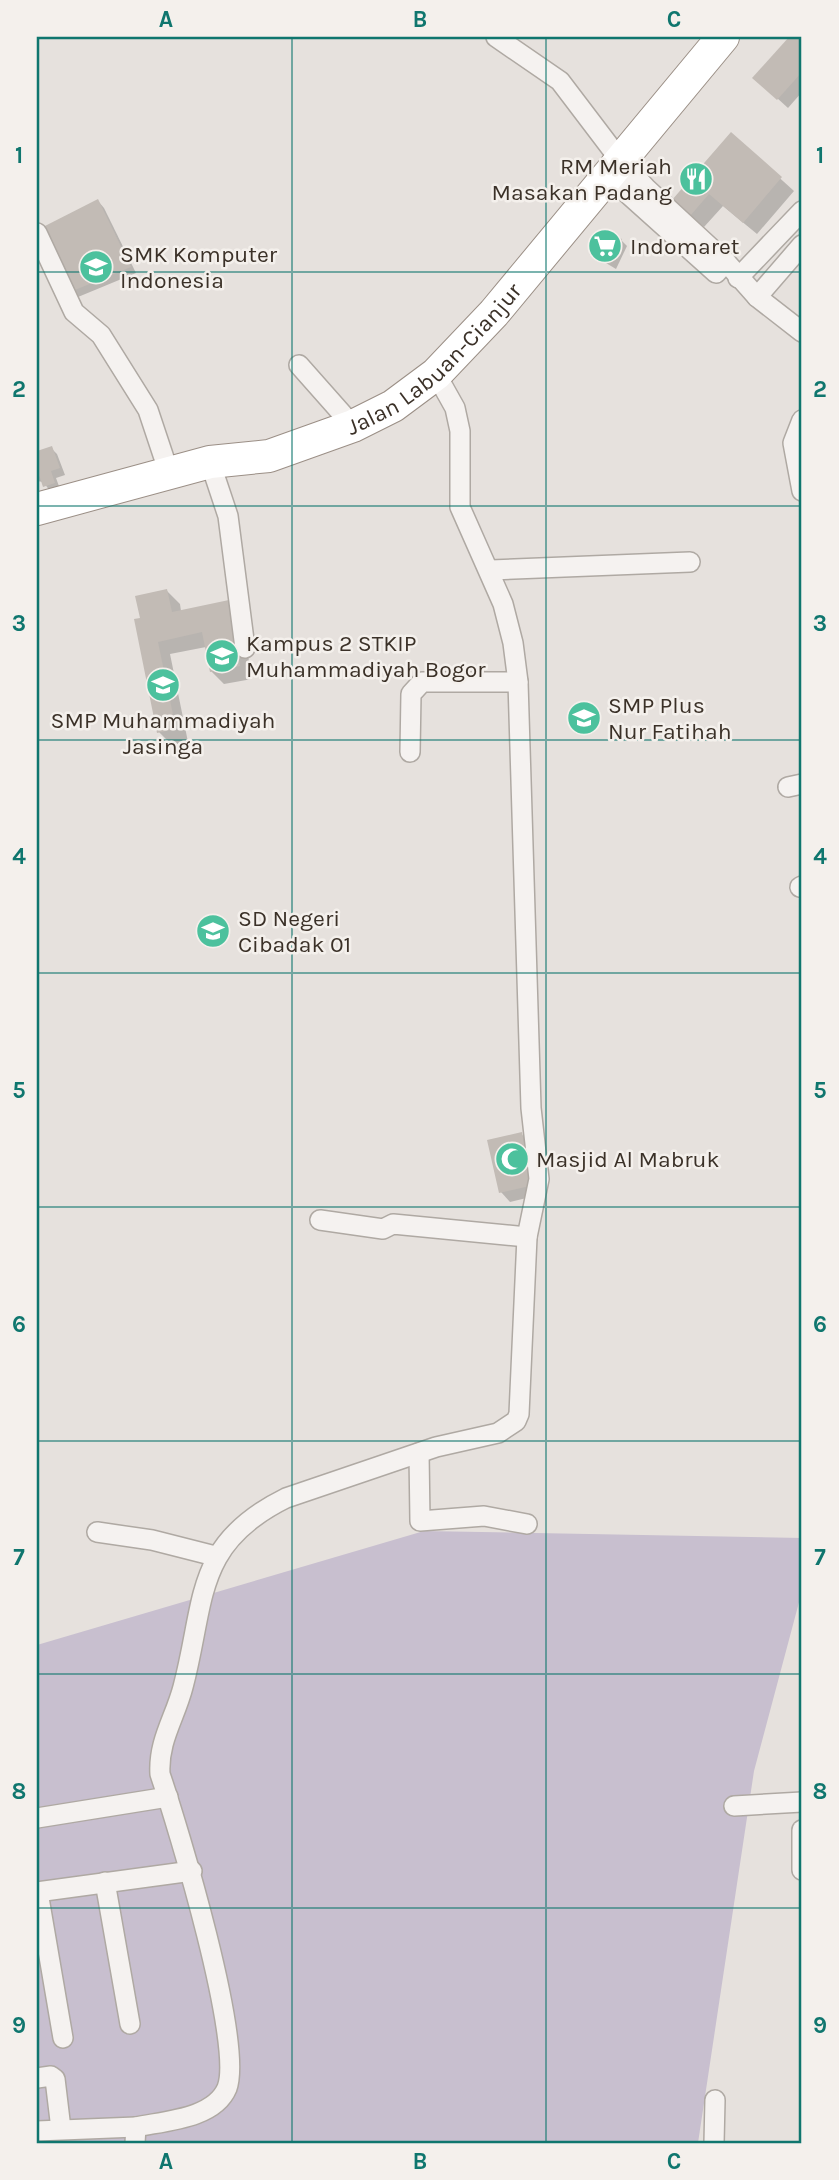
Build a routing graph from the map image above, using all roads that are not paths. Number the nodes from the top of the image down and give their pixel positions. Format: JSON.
{"nodes":[{"id":1,"x":496,"y":37,"type":"edge"},
{"id":2,"x":723,"y":37,"type":"edge"},
{"id":3,"x":614,"y":168,"type":"junction"},
{"id":4,"x":802,"y":211,"type":"edge"},
{"id":5,"x":37,"y":233,"type":"edge"},
{"id":6,"x":802,"y":245,"type":"edge"},
{"id":7,"x":732,"y":270,"type":"junction"},
{"id":8,"x":757,"y":297,"type":"junction"},
{"id":9,"x":802,"y":332,"type":"edge"},
{"id":10,"x":299,"y":365,"type":"dead end"},
{"id":11,"x":436,"y":374,"type":"junction"},
{"id":12,"x":802,"y":420,"type":"edge"},
{"id":13,"x":354,"y":426,"type":"junction"},
{"id":14,"x":210,"y":462,"type":"junction"},
{"id":15,"x":169,"y":473,"type":"junction"},
{"id":16,"x":802,"y":491,"type":"edge"},
{"id":17,"x":37,"y":509,"type":"edge"},
{"id":18,"x":690,"y":562,"type":"dead end"},
{"id":19,"x":491,"y":570,"type":"junction"},
{"id":20,"x":246,"y":648,"type":"dead end"},
{"id":21,"x":519,"y":682,"type":"junction"},
{"id":22,"x":410,"y":752,"type":"dead end"},
{"id":23,"x":320,"y":1220,"type":"dead end"},
{"id":24,"x":527,"y":1237,"type":"junction"},
{"id":25,"x":419,"y":1453,"type":"junction"},
{"id":26,"x":527,"y":1524,"type":"dead end"},
{"id":27,"x":96,"y":1532,"type":"dead end"},
{"id":28,"x":215,"y":1556,"type":"junction"},
{"id":29,"x":168,"y":1797,"type":"junction"},
{"id":30,"x":802,"y":1802,"type":"edge"},
{"id":31,"x":734,"y":1806,"type":"dead end"},
{"id":32,"x":37,"y":1818,"type":"edge"},
{"id":33,"x":802,"y":1830,"type":"edge"},
{"id":34,"x":802,"y":1859,"type":"edge"},
{"id":35,"x":802,"y":1870,"type":"edge"},
{"id":36,"x":192,"y":1871,"type":"junction"},
{"id":37,"x":105,"y":1882,"type":"junction"},
{"id":38,"x":38,"y":1892,"type":"edge"},
{"id":39,"x":130,"y":2024,"type":"dead end"},
{"id":40,"x":63,"y":2038,"type":"dead end"},
{"id":41,"x":37,"y":2078,"type":"edge"},
{"id":42,"x":715,"y":2100,"type":"dead end"},
{"id":43,"x":61,"y":2129,"type":"junction"},
{"id":44,"x":37,"y":2131,"type":"edge"},
{"id":45,"x":136,"y":2135,"type":"edge"},
{"id":46,"x":714,"y":2143,"type":"edge"}],
"edges":[{"from":1,"to":3,"type":"street"},
{"from":2,"to":3,"type":"highway","name":"Jalan Labuan-Cianjur"},
{"from":3,"to":7,"type":"street"},
{"from":3,"to":11,"type":"highway","name":"Jalan Labuan-Cianjur"},
{"from":4,"to":7,"type":"street"},
{"from":5,"to":15,"type":"street"},
{"from":6,"to":8,"type":"street"},
{"from":7,"to":8,"type":"street"},
{"from":8,"to":9,"type":"street"},
{"from":10,"to":13,"type":"street"},
{"from":11,"to":13,"type":"highway","name":"Jalan Labuan-Cianjur"},
{"from":11,"to":19,"type":"street"},
{"from":12,"to":16,"type":"street"},
{"from":13,"to":14,"type":"highway","name":"Jalan Labuan-Cianjur"},
{"from":14,"to":15,"type":"highway","name":"Jalan Labuan-Cianjur"},
{"from":14,"to":20,"type":"street"},
{"from":15,"to":17,"type":"highway","name":"Jalan Labuan-Cianjur"},
{"from":18,"to":19,"type":"street"},
{"from":19,"to":21,"type":"street"},
{"from":21,"to":22,"type":"street"},
{"from":21,"to":24,"type":"street"},
{"from":23,"to":24,"type":"street"},
{"from":24,"to":25,"type":"street"},
{"from":25,"to":26,"type":"street"},
{"from":25,"to":28,"type":"street"},
{"from":27,"to":28,"type":"street"},
{"from":28,"to":29,"type":"street"},
{"from":29,"to":32,"type":"street"},
{"from":29,"to":36,"type":"street"},
{"from":30,"to":31,"type":"street"},
{"from":33,"to":34,"type":"street"},
{"from":34,"to":35,"type":"street"},
{"from":36,"to":37,"type":"street"},
{"from":36,"to":45,"type":"street"},
{"from":37,"to":38,"type":"street"},
{"from":37,"to":39,"type":"street"},
{"from":38,"to":40,"type":"street"},
{"from":41,"to":43,"type":"street"},
{"from":42,"to":46,"type":"street"},
{"from":43,"to":44,"type":"street"},
{"from":43,"to":45,"type":"street"}]}
